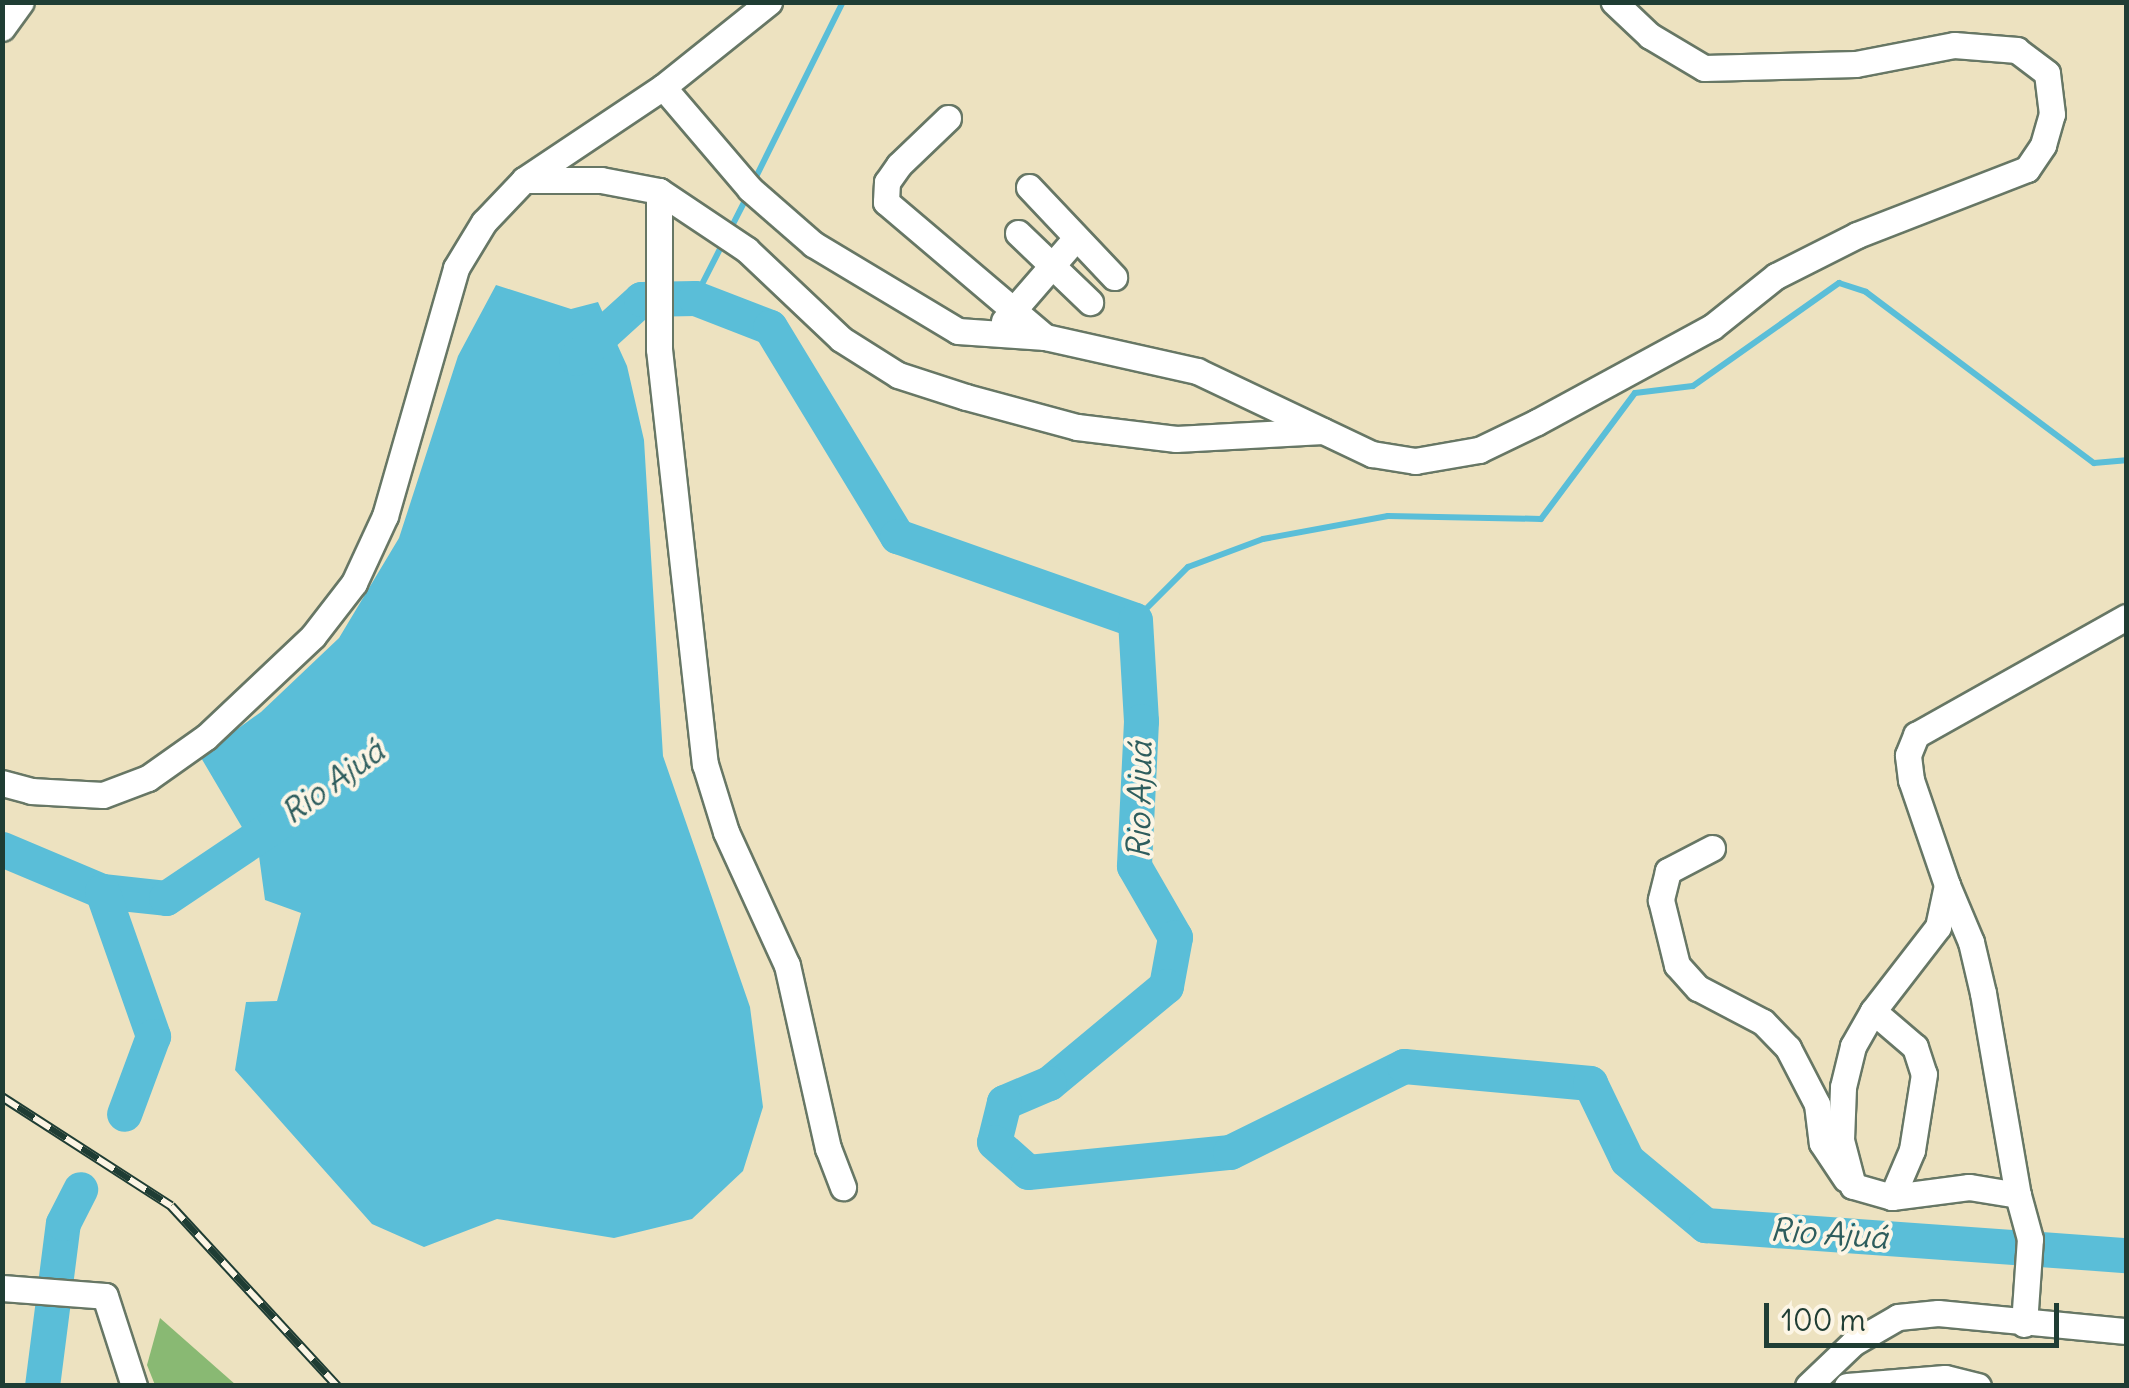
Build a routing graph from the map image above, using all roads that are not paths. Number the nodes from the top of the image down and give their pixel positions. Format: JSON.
{"nodes":[{"id":1,"x":22,"y":2,"type":"edge"},
{"id":2,"x":769,"y":2,"type":"edge"},
{"id":3,"x":1614,"y":2,"type":"edge"},
{"id":4,"x":2,"y":28,"type":"edge"},
{"id":5,"x":662,"y":87,"type":"junction"},
{"id":6,"x":948,"y":118,"type":"dead end"},
{"id":7,"x":524,"y":180,"type":"junction"},
{"id":8,"x":1029,"y":188,"type":"dead end"},
{"id":9,"x":659,"y":191,"type":"junction"},
{"id":10,"x":1018,"y":232,"type":"dead end"},
{"id":11,"x":1076,"y":238,"type":"junction"},
{"id":12,"x":1052,"y":265,"type":"junction"},
{"id":13,"x":1114,"y":277,"type":"dead end"},
{"id":14,"x":1090,"y":302,"type":"dead end"},
{"id":15,"x":1015,"y":308,"type":"junction"},
{"id":16,"x":992,"y":337,"type":"junction"},
{"id":17,"x":1045,"y":337,"type":"junction"},
{"id":18,"x":1322,"y":431,"type":"junction"},
{"id":19,"x":2126,"y":618,"type":"edge"},
{"id":20,"x":2,"y":782,"type":"edge"},
{"id":21,"x":1712,"y":848,"type":"dead end"},
{"id":22,"x":1947,"y":885,"type":"junction"},
{"id":23,"x":1873,"y":1011,"type":"junction"},
{"id":24,"x":1853,"y":1186,"type":"junction"},
{"id":25,"x":843,"y":1188,"type":"dead end"},
{"id":26,"x":2018,"y":1195,"type":"junction"},
{"id":27,"x":1892,"y":1197,"type":"junction"},
{"id":28,"x":2,"y":1288,"type":"edge"},
{"id":29,"x":2024,"y":1324,"type":"junction"},
{"id":30,"x":2126,"y":1331,"type":"edge"},
{"id":31,"x":134,"y":1386,"type":"edge"},
{"id":32,"x":1808,"y":1386,"type":"edge"},
{"id":33,"x":1847,"y":1386,"type":"edge"},
{"id":34,"x":1978,"y":1386,"type":"edge"}],
"edges":[{"from":1,"to":4,"type":"street"},
{"from":2,"to":5,"type":"street"},
{"from":3,"to":18,"type":"street"},
{"from":5,"to":7,"type":"street"},
{"from":5,"to":16,"type":"street"},
{"from":6,"to":15,"type":"street"},
{"from":7,"to":9,"type":"street"},
{"from":7,"to":20,"type":"street"},
{"from":8,"to":11,"type":"street"},
{"from":9,"to":18,"type":"street"},
{"from":9,"to":25,"type":"street"},
{"from":10,"to":12,"type":"street"},
{"from":11,"to":12,"type":"street"},
{"from":11,"to":13,"type":"street"},
{"from":12,"to":14,"type":"street"},
{"from":12,"to":15,"type":"street"},
{"from":15,"to":16,"type":"street"},
{"from":15,"to":17,"type":"street"},
{"from":16,"to":17,"type":"street"},
{"from":17,"to":18,"type":"street"},
{"from":19,"to":22,"type":"street"},
{"from":21,"to":24,"type":"street"},
{"from":22,"to":23,"type":"street"},
{"from":22,"to":26,"type":"street"},
{"from":23,"to":24,"type":"street"},
{"from":23,"to":27,"type":"street"},
{"from":24,"to":27,"type":"street"},
{"from":26,"to":27,"type":"street"},
{"from":26,"to":29,"type":"street"},
{"from":28,"to":31,"type":"street"},
{"from":29,"to":30,"type":"street"},
{"from":29,"to":32,"type":"street"},
{"from":33,"to":34,"type":"street"}]}
